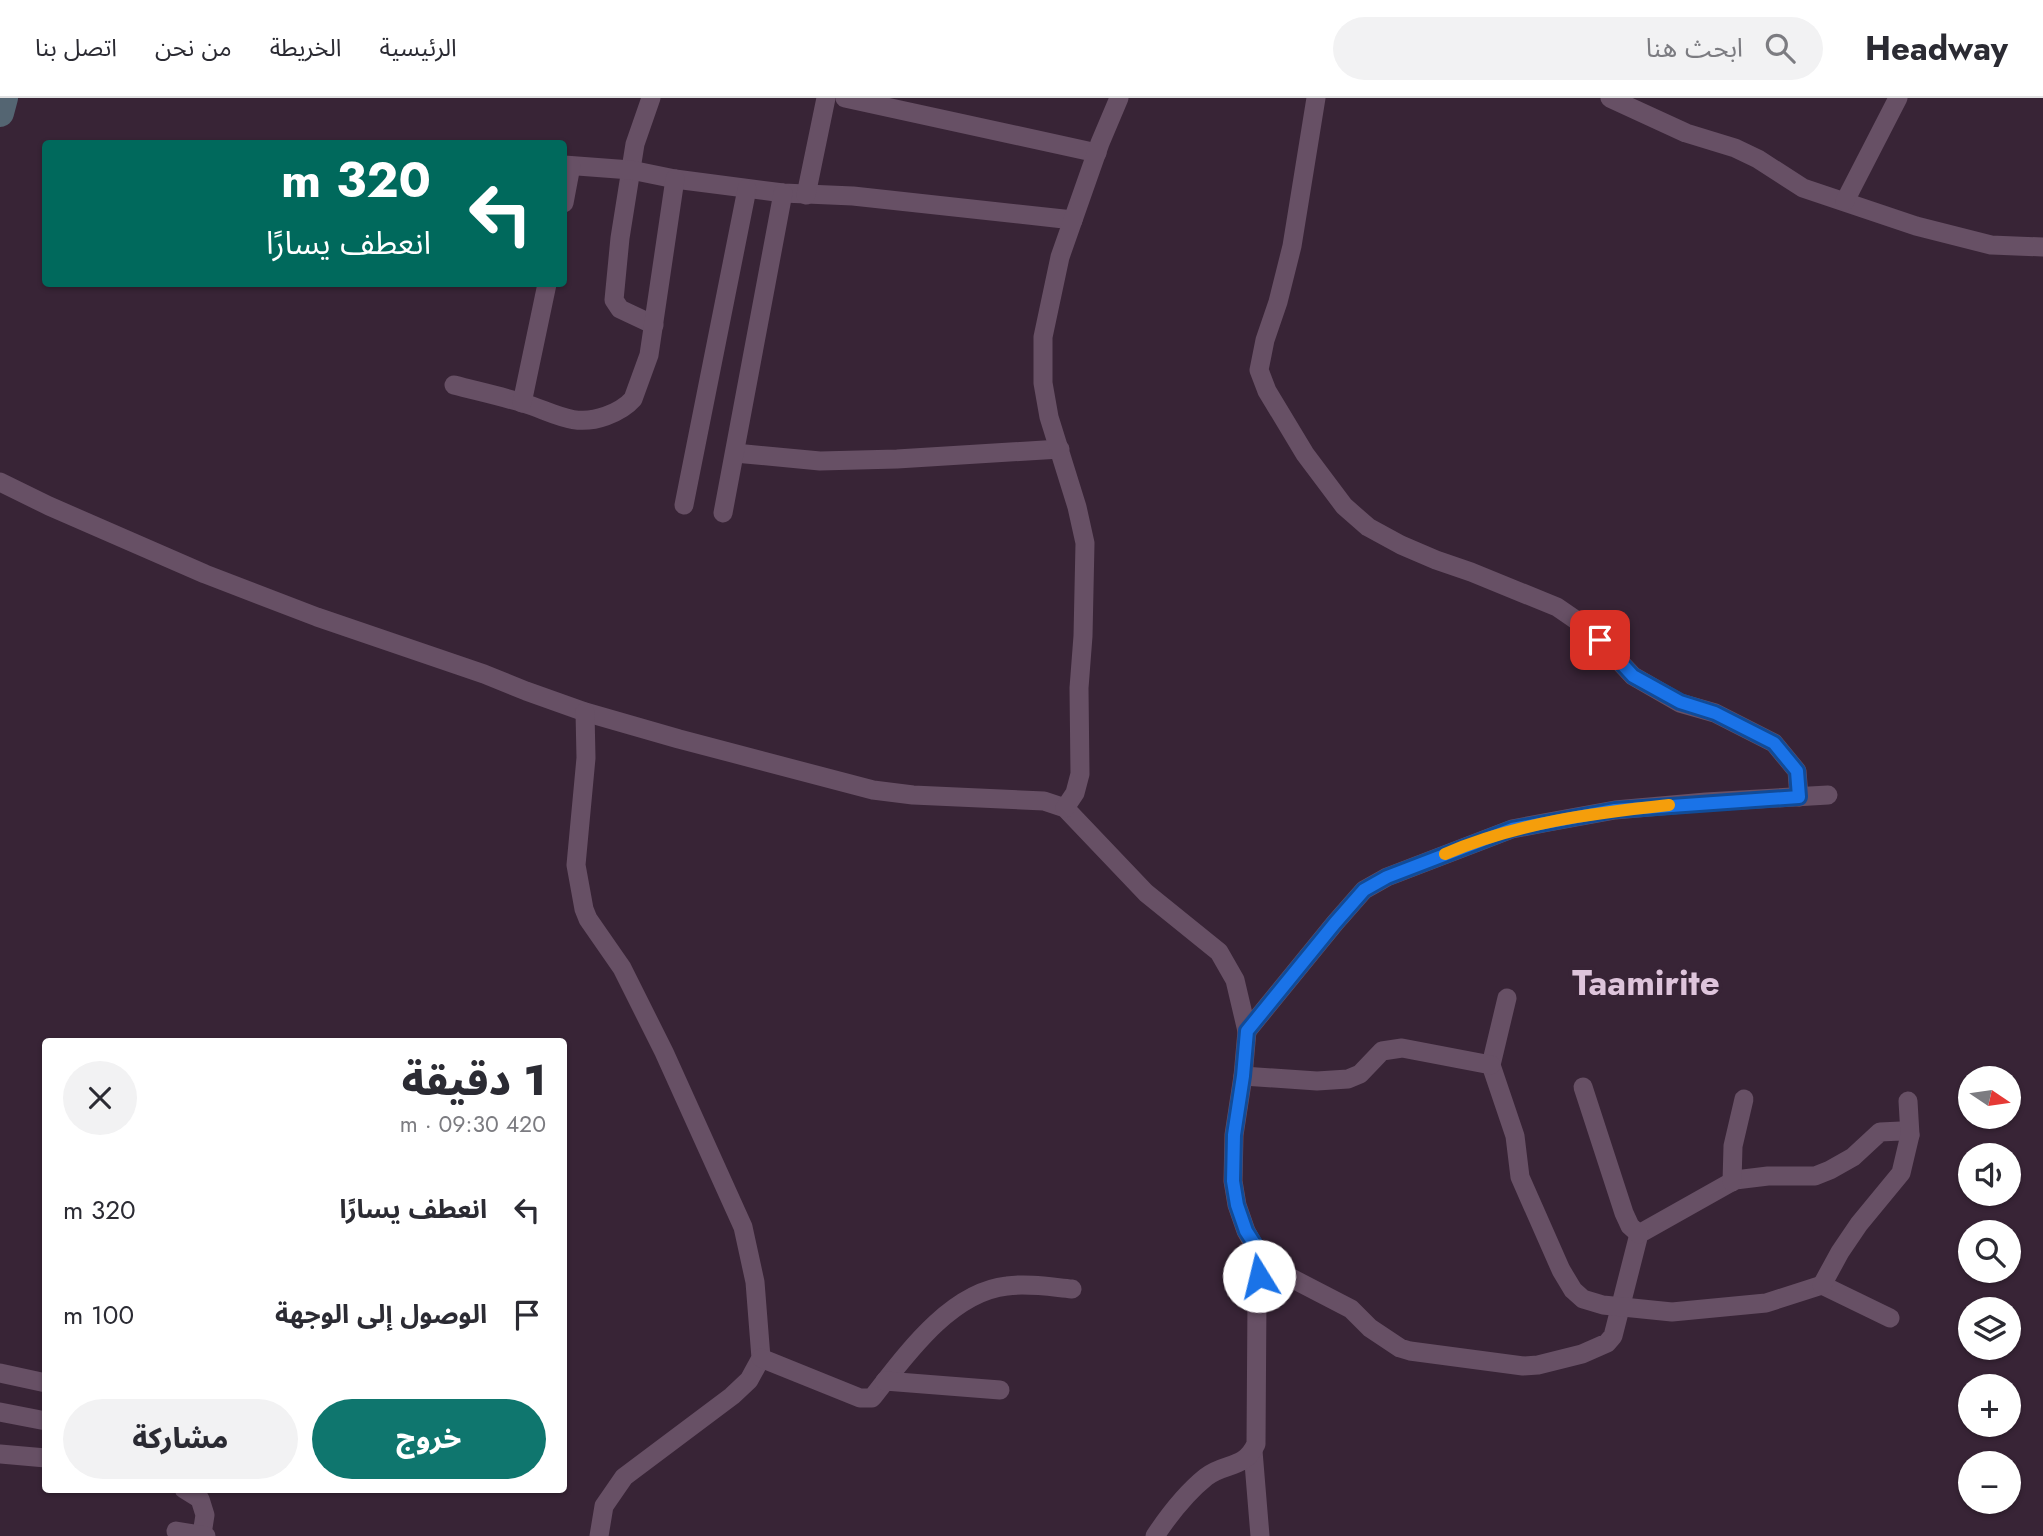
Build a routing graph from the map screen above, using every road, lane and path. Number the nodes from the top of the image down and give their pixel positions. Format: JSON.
{"nodes":[{"id":1,"x":4,"y":98,"type":"edge"},
{"id":2,"x":651,"y":98,"type":"edge"},
{"id":3,"x":826,"y":98,"type":"edge"},
{"id":4,"x":845,"y":98,"type":"edge"},
{"id":5,"x":1119,"y":98,"type":"edge"},
{"id":6,"x":1316,"y":98,"type":"edge"},
{"id":7,"x":1611,"y":98,"type":"edge"},
{"id":8,"x":1898,"y":98,"type":"edge"},
{"id":9,"x":0,"y":113,"type":"edge"},
{"id":10,"x":1097,"y":153,"type":"junction"},
{"id":11,"x":567,"y":166,"type":"edge"},
{"id":12,"x":631,"y":170,"type":"junction"},
{"id":13,"x":675,"y":179,"type":"junction"},
{"id":14,"x":747,"y":189,"type":"junction"},
{"id":15,"x":783,"y":193,"type":"junction"},
{"id":16,"x":806,"y":195,"type":"junction"},
{"id":17,"x":1845,"y":201,"type":"junction"},
{"id":18,"x":1073,"y":219,"type":"junction"},
{"id":19,"x":2043,"y":247,"type":"edge"},
{"id":20,"x":546,"y":287,"type":"edge"},
{"id":21,"x":654,"y":325,"type":"junction"},
{"id":22,"x":454,"y":385,"type":"dead end"},
{"id":23,"x":523,"y":403,"type":"junction"},
{"id":24,"x":1060,"y":450,"type":"junction"},
{"id":25,"x":735,"y":453,"type":"junction"},
{"id":26,"x":0,"y":482,"type":"edge"},
{"id":27,"x":684,"y":505,"type":"dead end"},
{"id":28,"x":723,"y":513,"type":"dead end"},
{"id":29,"x":585,"y":712,"type":"junction"},
{"id":30,"x":1829,"y":795,"type":"dead end"},
{"id":31,"x":1799,"y":797,"type":"junction"},
{"id":32,"x":1065,"y":808,"type":"junction"},
{"id":33,"x":1507,"y":998,"type":"dead end"},
{"id":34,"x":1247,"y":1031,"type":"junction"},
{"id":35,"x":1491,"y":1065,"type":"junction"},
{"id":36,"x":1243,"y":1076,"type":"junction"},
{"id":37,"x":1583,"y":1087,"type":"dead end"},
{"id":38,"x":1744,"y":1099,"type":"dead end"},
{"id":39,"x":1908,"y":1101,"type":"dead end"},
{"id":40,"x":1910,"y":1135,"type":"junction"},
{"id":41,"x":1732,"y":1182,"type":"junction"},
{"id":42,"x":1639,"y":1234,"type":"junction"},
{"id":43,"x":1264,"y":1259,"type":"junction"},
{"id":44,"x":1822,"y":1285,"type":"junction"},
{"id":45,"x":1072,"y":1289,"type":"dead end"},
{"id":46,"x":1620,"y":1308,"type":"junction"},
{"id":47,"x":1889,"y":1318,"type":"dead end"},
{"id":48,"x":761,"y":1358,"type":"junction"},
{"id":49,"x":0,"y":1373,"type":"edge"},
{"id":50,"x":885,"y":1381,"type":"junction"},
{"id":51,"x":42,"y":1382,"type":"edge"},
{"id":52,"x":1000,"y":1390,"type":"dead end"},
{"id":53,"x":0,"y":1412,"type":"edge"},
{"id":54,"x":42,"y":1421,"type":"edge"},
{"id":55,"x":1253,"y":1451,"type":"junction"},
{"id":56,"x":0,"y":1454,"type":"edge"},
{"id":57,"x":42,"y":1458,"type":"edge"},
{"id":58,"x":190,"y":1493,"type":"edge"},
{"id":59,"x":176,"y":1531,"type":"dead end"},
{"id":60,"x":204,"y":1535,"type":"edge"},
{"id":61,"x":599,"y":1536,"type":"edge"},
{"id":62,"x":1154,"y":1536,"type":"edge"},
{"id":63,"x":1260,"y":1536,"type":"edge"}],
"edges":[{"from":1,"to":9,"type":"main road"},
{"from":2,"to":12,"type":"street"},
{"from":3,"to":16,"type":"street"},
{"from":4,"to":10,"type":"street"},
{"from":5,"to":10,"type":"street"},
{"from":6,"to":31,"type":"street"},
{"from":7,"to":17,"type":"street"},
{"from":8,"to":17,"type":"street"},
{"from":10,"to":18,"type":"street"},
{"from":11,"to":12,"type":"street"},
{"from":12,"to":13,"type":"street"},
{"from":12,"to":21,"type":"street"},
{"from":13,"to":14,"type":"street"},
{"from":13,"to":21,"type":"street"},
{"from":14,"to":15,"type":"street"},
{"from":14,"to":27,"type":"street"},
{"from":15,"to":16,"type":"street"},
{"from":15,"to":25,"type":"street"},
{"from":16,"to":18,"type":"street"},
{"from":17,"to":19,"type":"street"},
{"from":18,"to":24,"type":"street"},
{"from":20,"to":23,"type":"street"},
{"from":21,"to":23,"type":"street"},
{"from":22,"to":23,"type":"street"},
{"from":24,"to":25,"type":"street"},
{"from":24,"to":32,"type":"street"},
{"from":25,"to":28,"type":"street"},
{"from":26,"to":29,"type":"street"},
{"from":29,"to":32,"type":"street"},
{"from":29,"to":48,"type":"street"},
{"from":30,"to":31,"type":"street"},
{"from":31,"to":34,"type":"street"},
{"from":32,"to":34,"type":"street"},
{"from":33,"to":35,"type":"street"},
{"from":34,"to":36,"type":"street"},
{"from":35,"to":36,"type":"street"},
{"from":35,"to":46,"type":"street"},
{"from":36,"to":43,"type":"street"},
{"from":37,"to":42,"type":"street"},
{"from":38,"to":41,"type":"street"},
{"from":39,"to":40,"type":"street"},
{"from":40,"to":41,"type":"street"},
{"from":40,"to":44,"type":"street"},
{"from":41,"to":42,"type":"street"},
{"from":42,"to":46,"type":"street"},
{"from":43,"to":46,"type":"street"},
{"from":43,"to":55,"type":"street"},
{"from":44,"to":46,"type":"street"},
{"from":44,"to":47,"type":"street"},
{"from":45,"to":50,"type":"street"},
{"from":48,"to":50,"type":"street"},
{"from":48,"to":61,"type":"street"},
{"from":49,"to":51,"type":"street"},
{"from":50,"to":52,"type":"street"},
{"from":53,"to":54,"type":"street"},
{"from":55,"to":62,"type":"street"},
{"from":55,"to":63,"type":"street"},
{"from":56,"to":57,"type":"street"},
{"from":58,"to":60,"type":"street"},
{"from":59,"to":60,"type":"street"}]}
